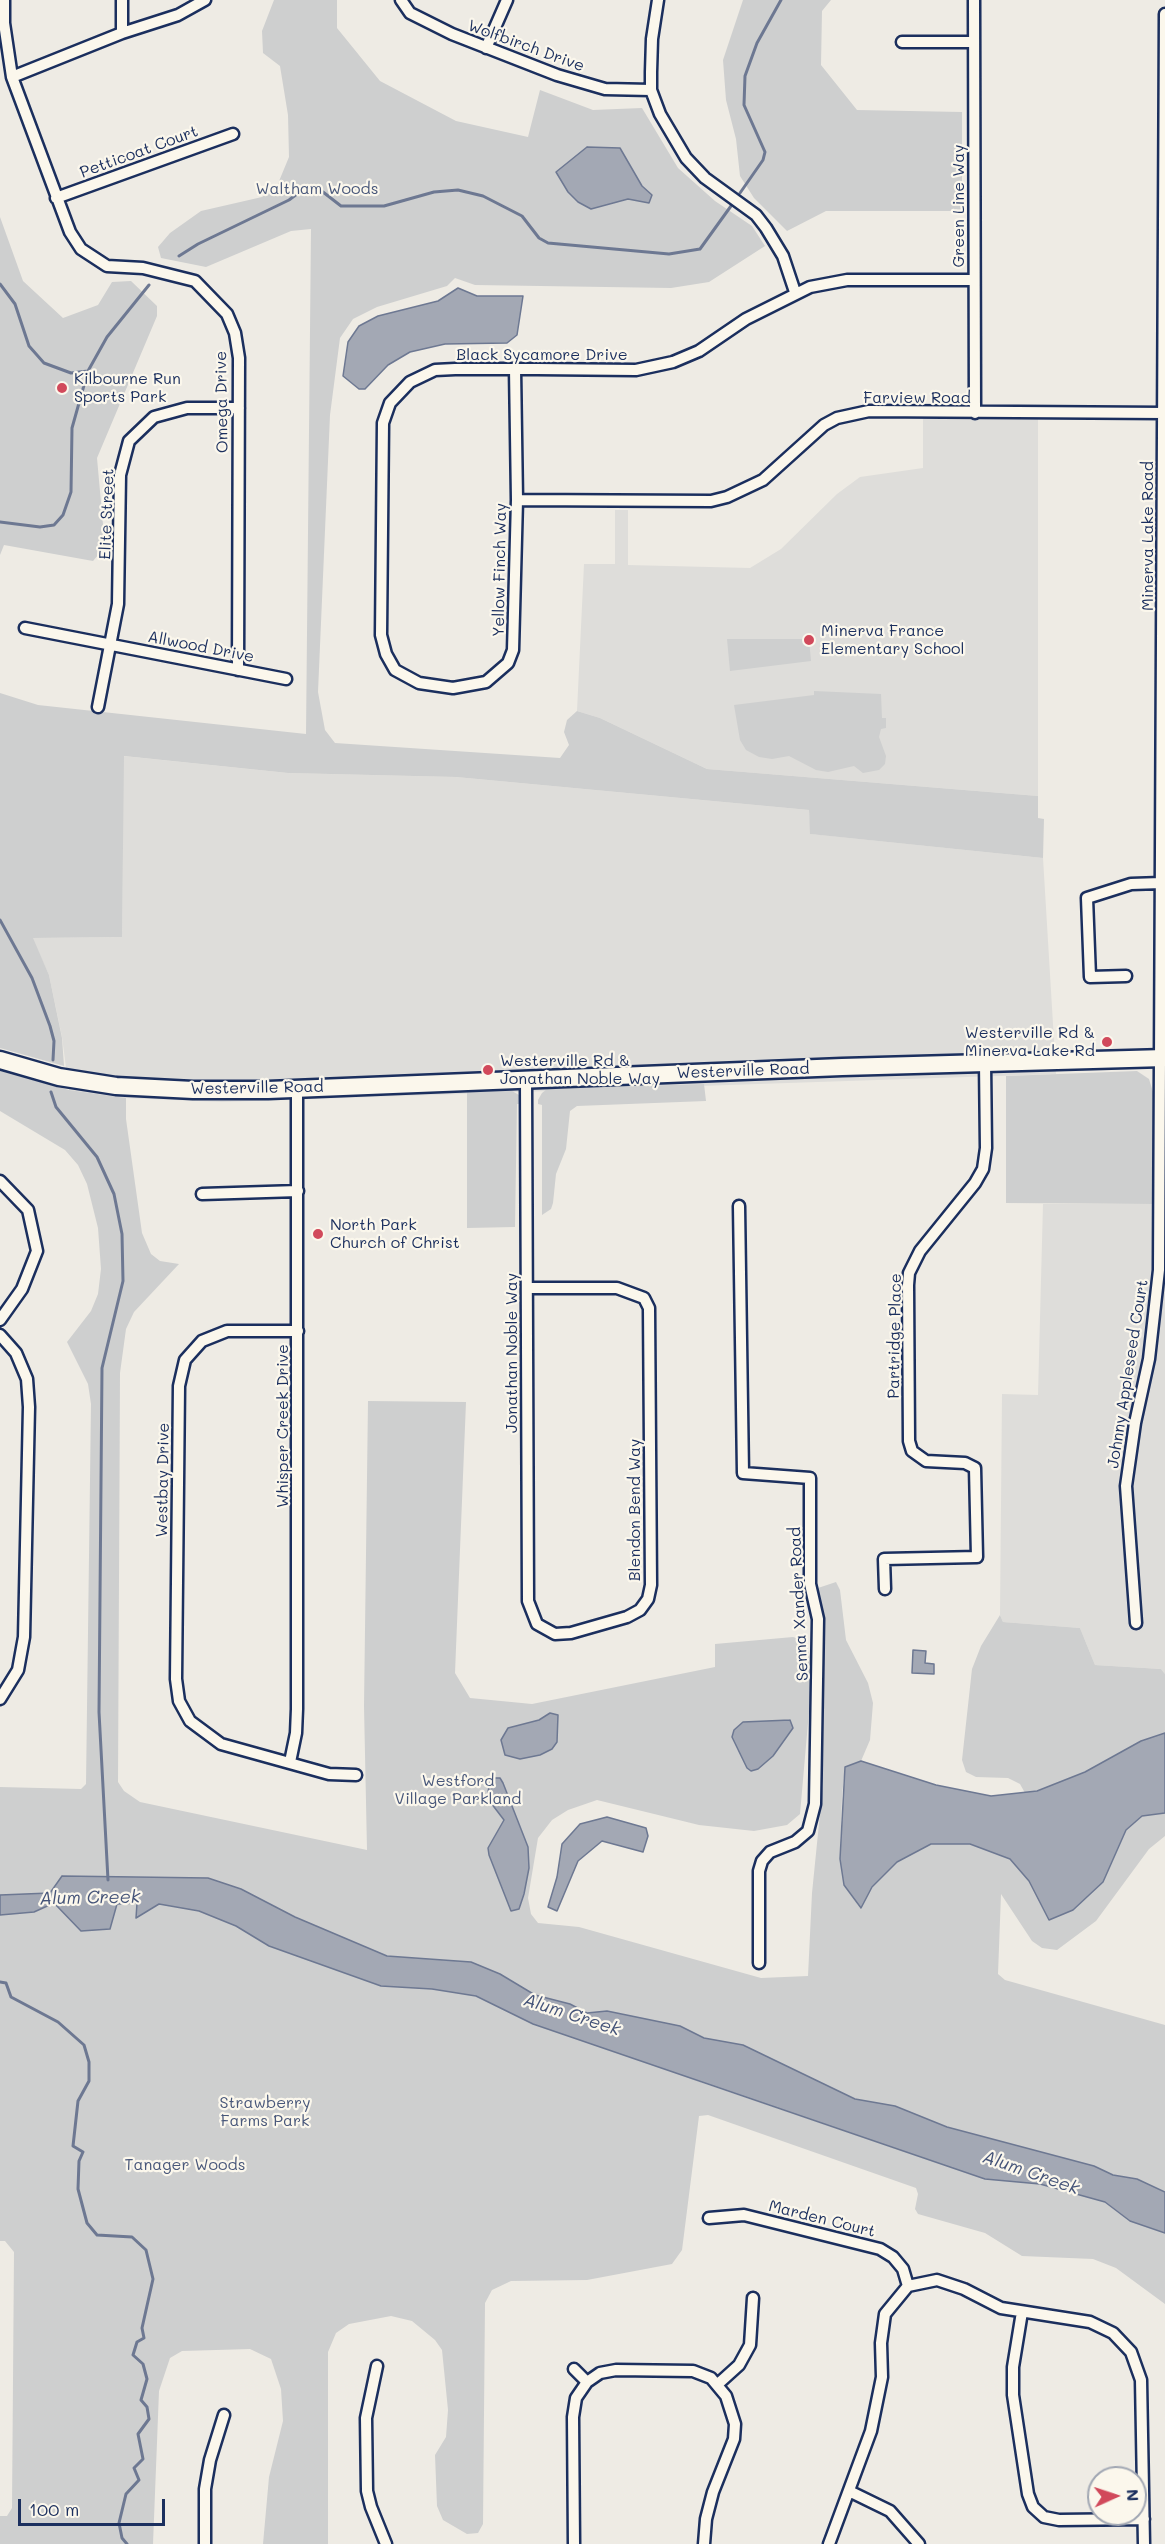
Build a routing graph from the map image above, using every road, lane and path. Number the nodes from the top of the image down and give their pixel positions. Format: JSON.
{"nodes":[{"id":1,"x":4,"y":0,"type":"edge"},
{"id":2,"x":122,"y":0,"type":"edge"},
{"id":3,"x":205,"y":0,"type":"edge"},
{"id":4,"x":401,"y":0,"type":"edge"},
{"id":5,"x":507,"y":0,"type":"edge"},
{"id":6,"x":658,"y":0,"type":"edge"},
{"id":7,"x":974,"y":0,"type":"edge"},
{"id":8,"x":1165,"y":14,"type":"edge"},
{"id":9,"x":122,"y":33,"type":"junction"},
{"id":10,"x":902,"y":42,"type":"dead end"},
{"id":11,"x":974,"y":42,"type":"junction"},
{"id":12,"x":486,"y":48,"type":"junction"},
{"id":13,"x":12,"y":77,"type":"junction"},
{"id":14,"x":651,"y":90,"type":"junction"},
{"id":15,"x":233,"y":134,"type":"dead end"},
{"id":16,"x":56,"y":198,"type":"junction"},
{"id":17,"x":974,"y":280,"type":"junction"},
{"id":18,"x":795,"y":292,"type":"junction"},
{"id":19,"x":515,"y":369,"type":"junction"},
{"id":20,"x":238,"y":408,"type":"junction"},
{"id":21,"x":975,"y":413,"type":"junction"},
{"id":22,"x":1165,"y":414,"type":"edge"},
{"id":23,"x":517,"y":500,"type":"junction"},
{"id":24,"x":25,"y":628,"type":"dead end"},
{"id":25,"x":111,"y":645,"type":"junction"},
{"id":26,"x":238,"y":670,"type":"junction"},
{"id":27,"x":286,"y":679,"type":"dead end"},
{"id":28,"x":410,"y":679,"type":"joint"},
{"id":29,"x":98,"y":707,"type":"dead end"},
{"id":30,"x":1161,"y":883,"type":"junction"},
{"id":31,"x":1126,"y":975,"type":"dead end"},
{"id":32,"x":1163,"y":1058,"type":"edge"},
{"id":33,"x":0,"y":1060,"type":"edge"},
{"id":34,"x":985,"y":1063,"type":"junction"},
{"id":35,"x":526,"y":1080,"type":"junction"},
{"id":36,"x":297,"y":1089,"type":"junction"},
{"id":37,"x":0,"y":1181,"type":"edge"},
{"id":38,"x":298,"y":1191,"type":"junction"},
{"id":39,"x":202,"y":1194,"type":"dead end"},
{"id":40,"x":739,"y":1206,"type":"dead end"},
{"id":41,"x":527,"y":1288,"type":"junction"},
{"id":42,"x":0,"y":1320,"type":"edge"},
{"id":43,"x":298,"y":1331,"type":"junction"},
{"id":44,"x":0,"y":1335,"type":"edge"},
{"id":45,"x":885,"y":1589,"type":"dead end"},
{"id":46,"x":1136,"y":1623,"type":"dead end"},
{"id":47,"x":537,"y":1624,"type":"joint"},
{"id":48,"x":0,"y":1699,"type":"edge"},
{"id":49,"x":290,"y":1762,"type":"junction"},
{"id":50,"x":356,"y":1775,"type":"dead end"},
{"id":51,"x":759,"y":1963,"type":"dead end"},
{"id":52,"x":709,"y":2218,"type":"dead end"},
{"id":53,"x":908,"y":2286,"type":"junction"},
{"id":54,"x":753,"y":2298,"type":"dead end"},
{"id":55,"x":1022,"y":2312,"type":"junction"},
{"id":56,"x":377,"y":2366,"type":"dead end"},
{"id":57,"x":574,"y":2369,"type":"dead end"},
{"id":58,"x":587,"y":2382,"type":"junction"},
{"id":59,"x":718,"y":2384,"type":"junction"},
{"id":60,"x":224,"y":2415,"type":"dead end"},
{"id":61,"x":1143,"y":2466,"type":"edge"},
{"id":62,"x":849,"y":2492,"type":"junction"},
{"id":63,"x":1087,"y":2520,"type":"edge"},
{"id":64,"x":1144,"y":2526,"type":"edge"},
{"id":65,"x":205,"y":2544,"type":"edge"},
{"id":66,"x":386,"y":2544,"type":"edge"},
{"id":67,"x":574,"y":2544,"type":"edge"},
{"id":68,"x":704,"y":2544,"type":"edge"},
{"id":69,"x":830,"y":2544,"type":"edge"},
{"id":70,"x":919,"y":2544,"type":"edge"},
{"id":71,"x":1144,"y":2544,"type":"edge"}],
"edges":[{"from":1,"to":13,"type":"street","name":"Omega Drive"},
{"from":2,"to":9,"type":"street"},
{"from":3,"to":9,"type":"street"},
{"from":4,"to":12,"type":"street","name":"Wolfbirch Drive"},
{"from":5,"to":12,"type":"street"},
{"from":6,"to":14,"type":"street"},
{"from":7,"to":11,"type":"street","name":"Green Line Way"},
{"from":8,"to":22,"type":"street","name":"Minerva Lake Road"},
{"from":9,"to":13,"type":"street"},
{"from":10,"to":11,"type":"street"},
{"from":11,"to":17,"type":"street","name":"Green Line Way"},
{"from":12,"to":14,"type":"street","name":"Wolfbirch Drive"},
{"from":13,"to":16,"type":"street","name":"Omega Drive"},
{"from":14,"to":18,"type":"street"},
{"from":15,"to":16,"type":"street","name":"Petticoat Court"},
{"from":16,"to":20,"type":"street","name":"Omega Drive"},
{"from":17,"to":18,"type":"street","name":"Black Sycamore Drive"},
{"from":17,"to":21,"type":"street","name":"Green Line Way"},
{"from":18,"to":19,"type":"street","name":"Black Sycamore Drive"},
{"from":19,"to":23,"type":"street","name":"Yellow Finch Way"},
{"from":19,"to":28,"type":"street","name":"Black Sycamore Drive"},
{"from":20,"to":25,"type":"street","name":"Elite Street"},
{"from":20,"to":26,"type":"street","name":"Omega Drive"},
{"from":21,"to":22,"type":"street","name":"Farview Road"},
{"from":21,"to":23,"type":"street","name":"Farview Road"},
{"from":22,"to":30,"type":"street","name":"Minerva Lake Road"},
{"from":23,"to":28,"type":"street","name":"Yellow Finch Way"},
{"from":24,"to":25,"type":"street","name":"Allwood Drive"},
{"from":25,"to":26,"type":"street","name":"Allwood Drive"},
{"from":25,"to":29,"type":"street","name":"Elite Street"},
{"from":26,"to":27,"type":"street","name":"Allwood Drive"},
{"from":30,"to":31,"type":"street"},
{"from":30,"to":32,"type":"street","name":"Minerva Lake Road"},
{"from":32,"to":34,"type":"main road","name":"Westerville Road"},
{"from":32,"to":46,"type":"street","name":"Johnny Appleseed Court"},
{"from":33,"to":36,"type":"main road","name":"Westerville Road"},
{"from":34,"to":35,"type":"main road","name":"Westerville Road"},
{"from":34,"to":45,"type":"street","name":"Partridge Place"},
{"from":35,"to":36,"type":"main road","name":"Westerville Road"},
{"from":35,"to":41,"type":"street","name":"Jonathan Noble Way"},
{"from":36,"to":38,"type":"street","name":"Whisper Creek Drive"},
{"from":37,"to":42,"type":"street"},
{"from":38,"to":39,"type":"street"},
{"from":38,"to":43,"type":"street","name":"Whisper Creek Drive"},
{"from":40,"to":51,"type":"street","name":"Senna Xander Road"},
{"from":41,"to":47,"type":"street","name":"Jonathan Noble Way"},
{"from":41,"to":47,"type":"street","name":"Blendon Bend Way"},
{"from":43,"to":49,"type":"street","name":"Whisper Creek Drive"},
{"from":43,"to":49,"type":"street","name":"Westbay Drive"},
{"from":44,"to":48,"type":"street"},
{"from":49,"to":50,"type":"street"},
{"from":52,"to":53,"type":"street","name":"Marden Court"},
{"from":53,"to":55,"type":"street"},
{"from":53,"to":62,"type":"street"},
{"from":54,"to":59,"type":"street"},
{"from":55,"to":61,"type":"street"},
{"from":55,"to":63,"type":"street"},
{"from":56,"to":66,"type":"street"},
{"from":57,"to":58,"type":"street"},
{"from":58,"to":59,"type":"street"},
{"from":58,"to":67,"type":"street"},
{"from":59,"to":68,"type":"street"},
{"from":60,"to":65,"type":"street"},
{"from":62,"to":69,"type":"street"},
{"from":62,"to":70,"type":"street"},
{"from":64,"to":71,"type":"street"}]}
